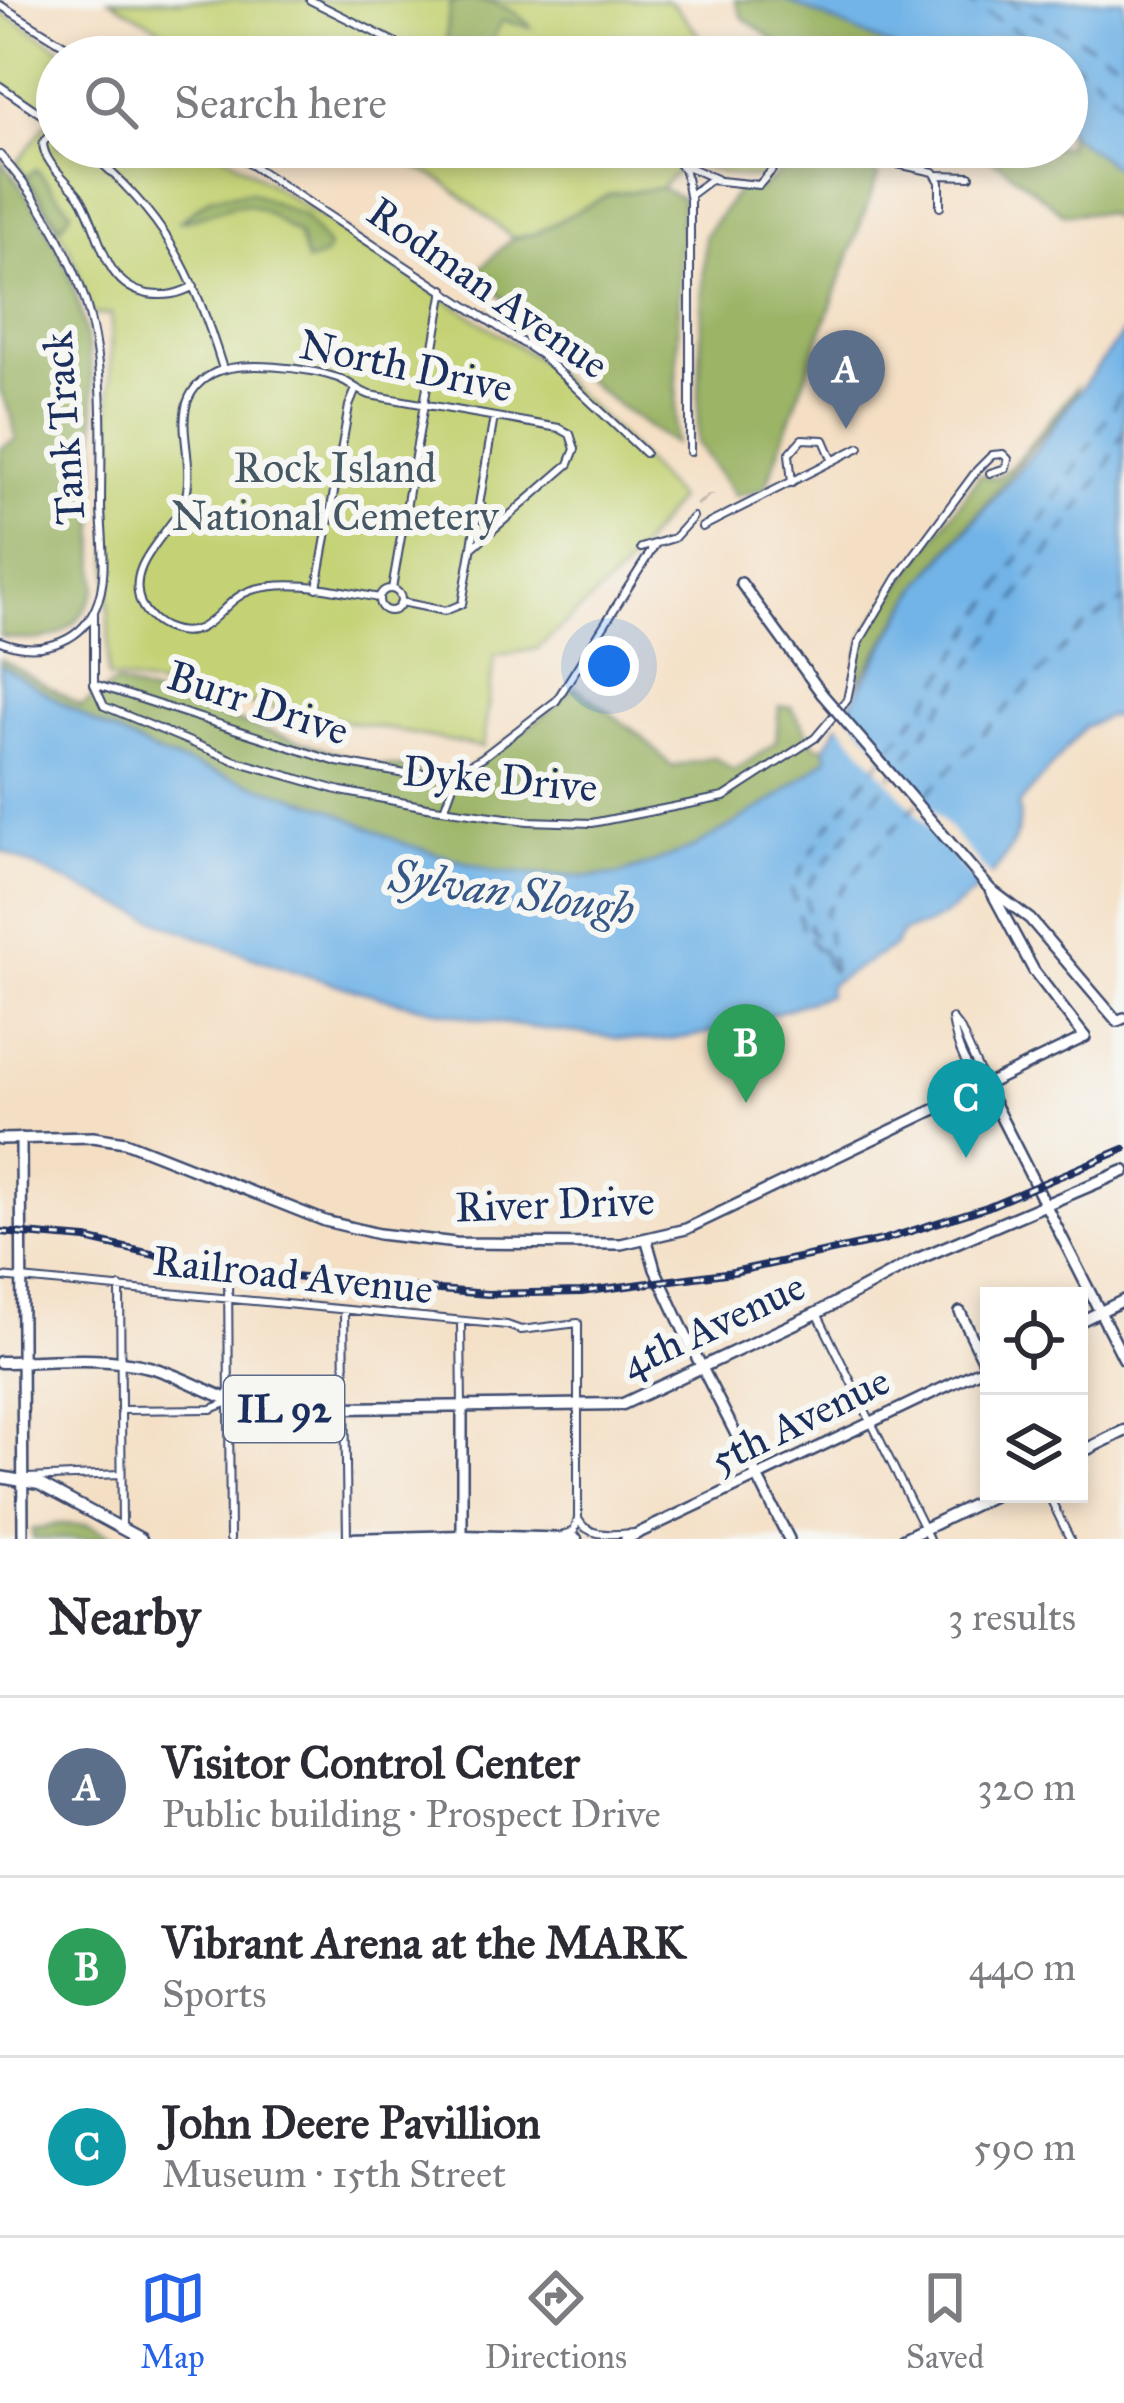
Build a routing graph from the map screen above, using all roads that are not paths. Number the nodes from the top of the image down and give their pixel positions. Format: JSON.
{"nodes":[{"id":1,"x":310,"y":0,"type":"edge"},
{"id":2,"x":0,"y":5,"type":"edge"},
{"id":3,"x":50,"y":36,"type":"edge"},
{"id":4,"x":382,"y":36,"type":"edge"},
{"id":5,"x":0,"y":86,"type":"edge"},
{"id":6,"x":36,"y":111,"type":"edge"},
{"id":7,"x":0,"y":155,"type":"edge"},
{"id":8,"x":55,"y":168,"type":"edge"},
{"id":9,"x":105,"y":168,"type":"edge"},
{"id":10,"x":256,"y":168,"type":"edge"},
{"id":11,"x":682,"y":168,"type":"edge"},
{"id":12,"x":690,"y":168,"type":"edge"},
{"id":13,"x":773,"y":168,"type":"edge"},
{"id":14,"x":913,"y":168,"type":"edge"},
{"id":15,"x":938,"y":175,"type":"junction"},
{"id":16,"x":970,"y":176,"type":"dead end"},
{"id":17,"x":717,"y":180,"type":"junction"},
{"id":18,"x":689,"y":202,"type":"junction"},
{"id":19,"x":940,"y":207,"type":"dead end"},
{"id":20,"x":194,"y":286,"type":"junction"},
{"id":21,"x":443,"y":289,"type":"junction"},
{"id":22,"x":224,"y":369,"type":"junction"},
{"id":23,"x":356,"y":389,"type":"junction"},
{"id":24,"x":423,"y":404,"type":"junction"},
{"id":25,"x":494,"y":417,"type":"junction"},
{"id":26,"x":860,"y":447,"type":"dead end"},
{"id":27,"x":690,"y":452,"type":"dead end"},
{"id":28,"x":645,"y":453,"type":"dead end"},
{"id":29,"x":833,"y":461,"type":"junction"},
{"id":30,"x":989,"y":473,"type":"dead end"},
{"id":31,"x":791,"y":483,"type":"junction"},
{"id":32,"x":480,"y":503,"type":"junction"},
{"id":33,"x":693,"y":517,"type":"dead end"},
{"id":34,"x":506,"y":519,"type":"junction"},
{"id":35,"x":702,"y":526,"type":"dead end"},
{"id":36,"x":655,"y":545,"type":"junction"},
{"id":37,"x":473,"y":547,"type":"junction"},
{"id":38,"x":641,"y":548,"type":"dead end"},
{"id":39,"x":741,"y":583,"type":"dead end"},
{"id":40,"x":317,"y":588,"type":"junction"},
{"id":41,"x":392,"y":590,"type":"junction"},
{"id":42,"x":379,"y":598,"type":"junction"},
{"id":43,"x":401,"y":602,"type":"junction"},
{"id":44,"x":94,"y":611,"type":"junction"},
{"id":45,"x":0,"y":641,"type":"edge"},
{"id":46,"x":94,"y":684,"type":"junction"},
{"id":47,"x":458,"y":771,"type":"junction"},
{"id":48,"x":444,"y":808,"type":"junction"},
{"id":49,"x":990,"y":889,"type":"junction"},
{"id":50,"x":1120,"y":1020,"type":"edge"},
{"id":51,"x":986,"y":1086,"type":"junction"},
{"id":52,"x":0,"y":1138,"type":"edge"},
{"id":53,"x":21,"y":1138,"type":"junction"},
{"id":54,"x":1124,"y":1172,"type":"edge"},
{"id":55,"x":1048,"y":1205,"type":"junction"},
{"id":56,"x":647,"y":1241,"type":"junction"},
{"id":57,"x":228,"y":1276,"type":"dead end"},
{"id":58,"x":0,"y":1277,"type":"edge"},
{"id":59,"x":22,"y":1279,"type":"junction"},
{"id":60,"x":120,"y":1288,"type":"junction"},
{"id":61,"x":228,"y":1300,"type":"junction"},
{"id":62,"x":1124,"y":1300,"type":"edge"},
{"id":63,"x":344,"y":1311,"type":"junction"},
{"id":64,"x":960,"y":1312,"type":"dead end"},
{"id":65,"x":1101,"y":1312,"type":"junction"},
{"id":66,"x":817,"y":1313,"type":"junction"},
{"id":67,"x":1088,"y":1318,"type":"edge"},
{"id":68,"x":461,"y":1322,"type":"junction"},
{"id":69,"x":980,"y":1352,"type":"edge"},
{"id":70,"x":1124,"y":1358,"type":"edge"},
{"id":71,"x":22,"y":1362,"type":"junction"},
{"id":72,"x":122,"y":1362,"type":"junction"},
{"id":73,"x":0,"y":1363,"type":"edge"},
{"id":74,"x":702,"y":1368,"type":"junction"},
{"id":75,"x":980,"y":1372,"type":"edge"},
{"id":76,"x":229,"y":1402,"type":"junction"},
{"id":77,"x":578,"y":1407,"type":"junction"},
{"id":78,"x":345,"y":1408,"type":"junction"},
{"id":79,"x":462,"y":1408,"type":"junction"},
{"id":80,"x":121,"y":1410,"type":"junction"},
{"id":81,"x":871,"y":1423,"type":"junction"},
{"id":82,"x":1124,"y":1431,"type":"edge"},
{"id":83,"x":1088,"y":1449,"type":"edge"},
{"id":84,"x":121,"y":1474,"type":"junction"},
{"id":85,"x":0,"y":1477,"type":"edge"},
{"id":86,"x":23,"y":1478,"type":"junction"},
{"id":87,"x":756,"y":1478,"type":"junction"},
{"id":88,"x":980,"y":1503,"type":"edge"},
{"id":89,"x":1052,"y":1503,"type":"edge"},
{"id":90,"x":578,"y":1518,"type":"junction"},
{"id":91,"x":122,"y":1531,"type":"junction"},
{"id":92,"x":639,"y":1533,"type":"junction"},
{"id":93,"x":927,"y":1534,"type":"edge"},
{"id":94,"x":561,"y":1536,"type":"edge"},
{"id":95,"x":462,"y":1537,"type":"edge"},
{"id":96,"x":23,"y":1539,"type":"edge"},
{"id":97,"x":141,"y":1539,"type":"edge"},
{"id":98,"x":230,"y":1539,"type":"edge"},
{"id":99,"x":348,"y":1539,"type":"edge"},
{"id":100,"x":576,"y":1539,"type":"edge"},
{"id":101,"x":626,"y":1539,"type":"edge"},
{"id":102,"x":789,"y":1539,"type":"edge"},
{"id":103,"x":903,"y":1539,"type":"edge"},
{"id":104,"x":1070,"y":1539,"type":"edge"}],
"edges":[{"from":1,"to":4,"type":"street"},
{"from":2,"to":3,"type":"street"},
{"from":5,"to":6,"type":"street"},
{"from":7,"to":44,"type":"street","name":"Tank Track"},
{"from":8,"to":20,"type":"street"},
{"from":9,"to":20,"type":"street"},
{"from":10,"to":21,"type":"street","name":"Rodman Avenue"},
{"from":11,"to":18,"type":"street"},
{"from":12,"to":17,"type":"street"},
{"from":13,"to":17,"type":"street"},
{"from":14,"to":15,"type":"street"},
{"from":15,"to":16,"type":"street"},
{"from":15,"to":19,"type":"street"},
{"from":17,"to":18,"type":"street"},
{"from":18,"to":27,"type":"street"},
{"from":20,"to":22,"type":"street"},
{"from":21,"to":24,"type":"street"},
{"from":21,"to":28,"type":"street","name":"Rodman Avenue"},
{"from":22,"to":23,"type":"street","name":"North Drive"},
{"from":22,"to":40,"type":"street"},
{"from":23,"to":24,"type":"street","name":"North Drive"},
{"from":23,"to":40,"type":"street"},
{"from":24,"to":25,"type":"street","name":"North Drive"},
{"from":24,"to":41,"type":"street"},
{"from":25,"to":32,"type":"street"},
{"from":25,"to":34,"type":"street","name":"North Drive"},
{"from":26,"to":29,"type":"street"},
{"from":29,"to":31,"type":"street"},
{"from":29,"to":31,"type":"street"},
{"from":30,"to":48,"type":"street","name":"Dyke Drive"},
{"from":31,"to":35,"type":"street"},
{"from":32,"to":34,"type":"street"},
{"from":32,"to":37,"type":"street"},
{"from":33,"to":36,"type":"street"},
{"from":34,"to":37,"type":"street"},
{"from":36,"to":38,"type":"street"},
{"from":36,"to":47,"type":"street"},
{"from":37,"to":43,"type":"street"},
{"from":39,"to":49,"type":"street","bridge":true},
{"from":40,"to":42,"type":"street"},
{"from":41,"to":42,"type":"street"},
{"from":41,"to":43,"type":"street"},
{"from":42,"to":43,"type":"street"},
{"from":44,"to":45,"type":"street"},
{"from":44,"to":46,"type":"street"},
{"from":46,"to":47,"type":"street","name":"Burr Drive"},
{"from":46,"to":48,"type":"street","name":"Dyke Drive"},
{"from":47,"to":48,"type":"street"},
{"from":49,"to":50,"type":"street"},
{"from":49,"to":51,"type":"street","name":"River Drive"},
{"from":51,"to":51,"type":"street"},
{"from":51,"to":55,"type":"street"},
{"from":51,"to":56,"type":"street","name":"River Drive"},
{"from":52,"to":53,"type":"street","name":"River Drive"},
{"from":53,"to":56,"type":"street","name":"River Drive"},
{"from":53,"to":59,"type":"street"},
{"from":54,"to":55,"type":"main road","name":"4th Avenue","number":"IL 92"},
{"from":55,"to":65,"type":"street"},
{"from":55,"to":66,"type":"main road","name":"4th Avenue","number":"IL 92"},
{"from":56,"to":74,"type":"street"},
{"from":57,"to":61,"type":"street"},
{"from":58,"to":59,"type":"street","name":"Railroad Avenue"},
{"from":59,"to":60,"type":"street","name":"Railroad Avenue"},
{"from":59,"to":71,"type":"street"},
{"from":60,"to":61,"type":"street","name":"Railroad Avenue"},
{"from":60,"to":72,"type":"street"},
{"from":61,"to":63,"type":"street","name":"Railroad Avenue"},
{"from":61,"to":76,"type":"street"},
{"from":62,"to":65,"type":"street"},
{"from":63,"to":68,"type":"street","name":"Railroad Avenue"},
{"from":63,"to":78,"type":"street"},
{"from":64,"to":69,"type":"street"},
{"from":65,"to":67,"type":"street"},
{"from":65,"to":70,"type":"street"},
{"from":66,"to":74,"type":"main road","name":"4th Avenue","number":"IL 92"},
{"from":66,"to":81,"type":"street"},
{"from":68,"to":77,"type":"street","name":"Railroad Avenue"},
{"from":68,"to":79,"type":"street"},
{"from":71,"to":72,"type":"main road","name":"4th Avenue","number":"IL 92"},
{"from":71,"to":73,"type":"main road","name":"4th Avenue","number":"IL 92"},
{"from":71,"to":86,"type":"street"},
{"from":72,"to":76,"type":"main road","name":"4th Avenue","number":"IL 92"},
{"from":72,"to":80,"type":"street"},
{"from":74,"to":77,"type":"main road","name":"4th Avenue","number":"IL 92"},
{"from":74,"to":87,"type":"street"},
{"from":75,"to":81,"type":"street","name":"5th Avenue"},
{"from":76,"to":78,"type":"main road","name":"4th Avenue","number":"IL 92"},
{"from":76,"to":80,"type":"street","name":"4th Avenue"},
{"from":76,"to":98,"type":"street"},
{"from":77,"to":79,"type":"main road","name":"4th Avenue","number":"IL 92"},
{"from":77,"to":90,"type":"street"},
{"from":78,"to":79,"type":"main road","name":"4th Avenue","number":"IL 92"},
{"from":78,"to":99,"type":"street"},
{"from":79,"to":95,"type":"street"},
{"from":80,"to":84,"type":"street"},
{"from":81,"to":87,"type":"street","name":"5th Avenue"},
{"from":81,"to":93,"type":"street"},
{"from":82,"to":83,"type":"main road"},
{"from":84,"to":86,"type":"street"},
{"from":84,"to":91,"type":"street"},
{"from":85,"to":86,"type":"main road"},
{"from":86,"to":91,"type":"main road"},
{"from":86,"to":96,"type":"street"},
{"from":87,"to":92,"type":"street","name":"5th Avenue"},
{"from":87,"to":102,"type":"street"},
{"from":88,"to":93,"type":"main road"},
{"from":89,"to":104,"type":"street"},
{"from":90,"to":92,"type":"street"},
{"from":90,"to":94,"type":"street"},
{"from":91,"to":97,"type":"main road"},
{"from":92,"to":101,"type":"street","name":"5th Avenue"},
{"from":93,"to":103,"type":"main road"},
{"from":94,"to":95,"type":"main road"},
{"from":94,"to":100,"type":"main road"},
{"from":95,"to":99,"type":"main road"}]}
